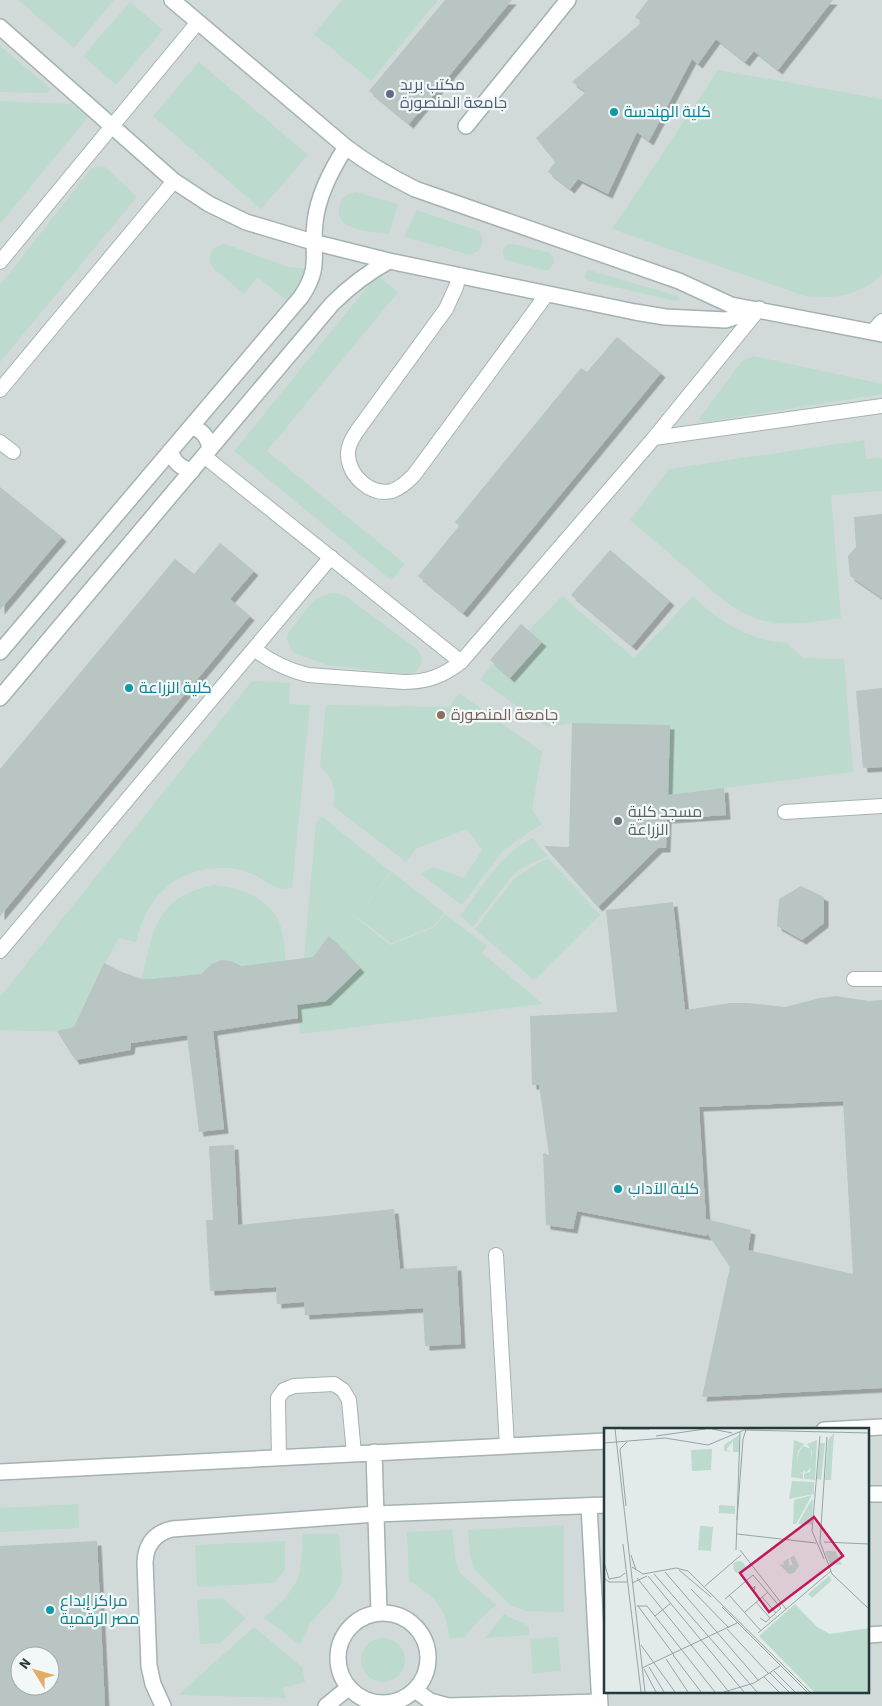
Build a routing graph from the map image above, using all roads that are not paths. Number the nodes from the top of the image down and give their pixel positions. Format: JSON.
{"nodes":[{"id":1,"x":172,"y":0,"type":"edge"},
{"id":2,"x":568,"y":0,"type":"edge"},
{"id":3,"x":198,"y":22,"type":"junction"},
{"id":4,"x":0,"y":27,"type":"edge"},
{"id":5,"x":113,"y":126,"type":"junction"},
{"id":6,"x":466,"y":126,"type":"dead end"},
{"id":7,"x":346,"y":147,"type":"junction"},
{"id":8,"x":174,"y":181,"type":"junction"},
{"id":9,"x":313,"y":242,"type":"junction"},
{"id":10,"x":389,"y":261,"type":"junction"},
{"id":11,"x":0,"y":262,"type":"edge"},
{"id":12,"x":459,"y":275,"type":"junction"},
{"id":13,"x":547,"y":294,"type":"junction"},
{"id":14,"x":759,"y":309,"type":"junction"},
{"id":15,"x":879,"y":329,"type":"edge"},
{"id":16,"x":0,"y":390,"type":"edge"},
{"id":17,"x":882,"y":406,"type":"edge"},
{"id":18,"x":191,"y":427,"type":"junction"},
{"id":19,"x":654,"y":438,"type":"junction"},
{"id":20,"x":0,"y":442,"type":"edge"},
{"id":21,"x":170,"y":451,"type":"junction"},
{"id":22,"x":13,"y":452,"type":"dead end"},
{"id":23,"x":208,"y":452,"type":"junction"},
{"id":24,"x":192,"y":471,"type":"junction"},
{"id":25,"x":331,"y":557,"type":"junction"},
{"id":26,"x":254,"y":649,"type":"junction"},
{"id":27,"x":0,"y":652,"type":"edge"},
{"id":28,"x":461,"y":662,"type":"junction"},
{"id":29,"x":0,"y":698,"type":"edge"},
{"id":30,"x":882,"y":806,"type":"edge"},
{"id":31,"x":785,"y":812,"type":"dead end"},
{"id":32,"x":0,"y":951,"type":"edge"},
{"id":33,"x":854,"y":979,"type":"dead end"},
{"id":34,"x":882,"y":979,"type":"edge"},
{"id":35,"x":496,"y":1255,"type":"dead end"},
{"id":36,"x":882,"y":1427,"type":"edge"},
{"id":37,"x":863,"y":1428,"type":"edge"},
{"id":38,"x":604,"y":1441,"type":"edge"},
{"id":39,"x":506,"y":1446,"type":"junction"},
{"id":40,"x":374,"y":1452,"type":"junction"},
{"id":41,"x":354,"y":1454,"type":"junction"},
{"id":42,"x":279,"y":1458,"type":"junction"},
{"id":43,"x":0,"y":1472,"type":"edge"},
{"id":44,"x":604,"y":1505,"type":"edge"},
{"id":45,"x":589,"y":1506,"type":"junction"},
{"id":46,"x":376,"y":1514,"type":"junction"},
{"id":47,"x":379,"y":1613,"type":"junction"},
{"id":48,"x":601,"y":1651,"type":"edge"},
{"id":49,"x":348,"y":1688,"type":"junction"},
{"id":50,"x":415,"y":1690,"type":"junction"},
{"id":51,"x":599,"y":1704,"type":"edge"},
{"id":52,"x":163,"y":1706,"type":"edge"},
{"id":53,"x":326,"y":1706,"type":"edge"}],
"edges":[{"from":1,"to":3,"type":"street"},
{"from":2,"to":6,"type":"street"},
{"from":3,"to":5,"type":"lane"},
{"from":3,"to":7,"type":"street"},
{"from":4,"to":5,"type":"street"},
{"from":5,"to":8,"type":"street"},
{"from":5,"to":11,"type":"lane"},
{"from":7,"to":9,"type":"street"},
{"from":7,"to":14,"type":"street"},
{"from":8,"to":9,"type":"street"},
{"from":8,"to":16,"type":"lane"},
{"from":9,"to":10,"type":"street"},
{"from":9,"to":18,"type":"street"},
{"from":10,"to":12,"type":"street"},
{"from":10,"to":23,"type":"street"},
{"from":12,"to":13,"type":"street"},
{"from":12,"to":13,"type":"lane"},
{"from":13,"to":14,"type":"street"},
{"from":14,"to":15,"type":"street"},
{"from":14,"to":19,"type":"lane"},
{"from":17,"to":19,"type":"lane"},
{"from":18,"to":21,"type":"street"},
{"from":18,"to":23,"type":"street"},
{"from":19,"to":28,"type":"lane"},
{"from":20,"to":22,"type":"lane"},
{"from":21,"to":24,"type":"street"},
{"from":21,"to":27,"type":"street"},
{"from":23,"to":24,"type":"street"},
{"from":23,"to":25,"type":"lane"},
{"from":24,"to":29,"type":"street"},
{"from":25,"to":26,"type":"lane"},
{"from":25,"to":28,"type":"lane"},
{"from":26,"to":28,"type":"lane"},
{"from":26,"to":32,"type":"lane"},
{"from":30,"to":31,"type":"lane"},
{"from":33,"to":34,"type":"lane"},
{"from":35,"to":39,"type":"lane"},
{"from":36,"to":37,"type":"street"},
{"from":38,"to":39,"type":"street"},
{"from":39,"to":40,"type":"street"},
{"from":40,"to":41,"type":"street"},
{"from":40,"to":46,"type":"street"},
{"from":41,"to":42,"type":"street"},
{"from":41,"to":42,"type":"lane"},
{"from":42,"to":43,"type":"street"},
{"from":44,"to":45,"type":"street"},
{"from":45,"to":46,"type":"street"},
{"from":45,"to":48,"type":"street"},
{"from":46,"to":47,"type":"street"},
{"from":46,"to":52,"type":"street"},
{"from":47,"to":49,"type":"street"},
{"from":47,"to":50,"type":"street"},
{"from":48,"to":51,"type":"street"},
{"from":49,"to":50,"type":"street"},
{"from":49,"to":53,"type":"street"},
{"from":50,"to":51,"type":"street"}]}
